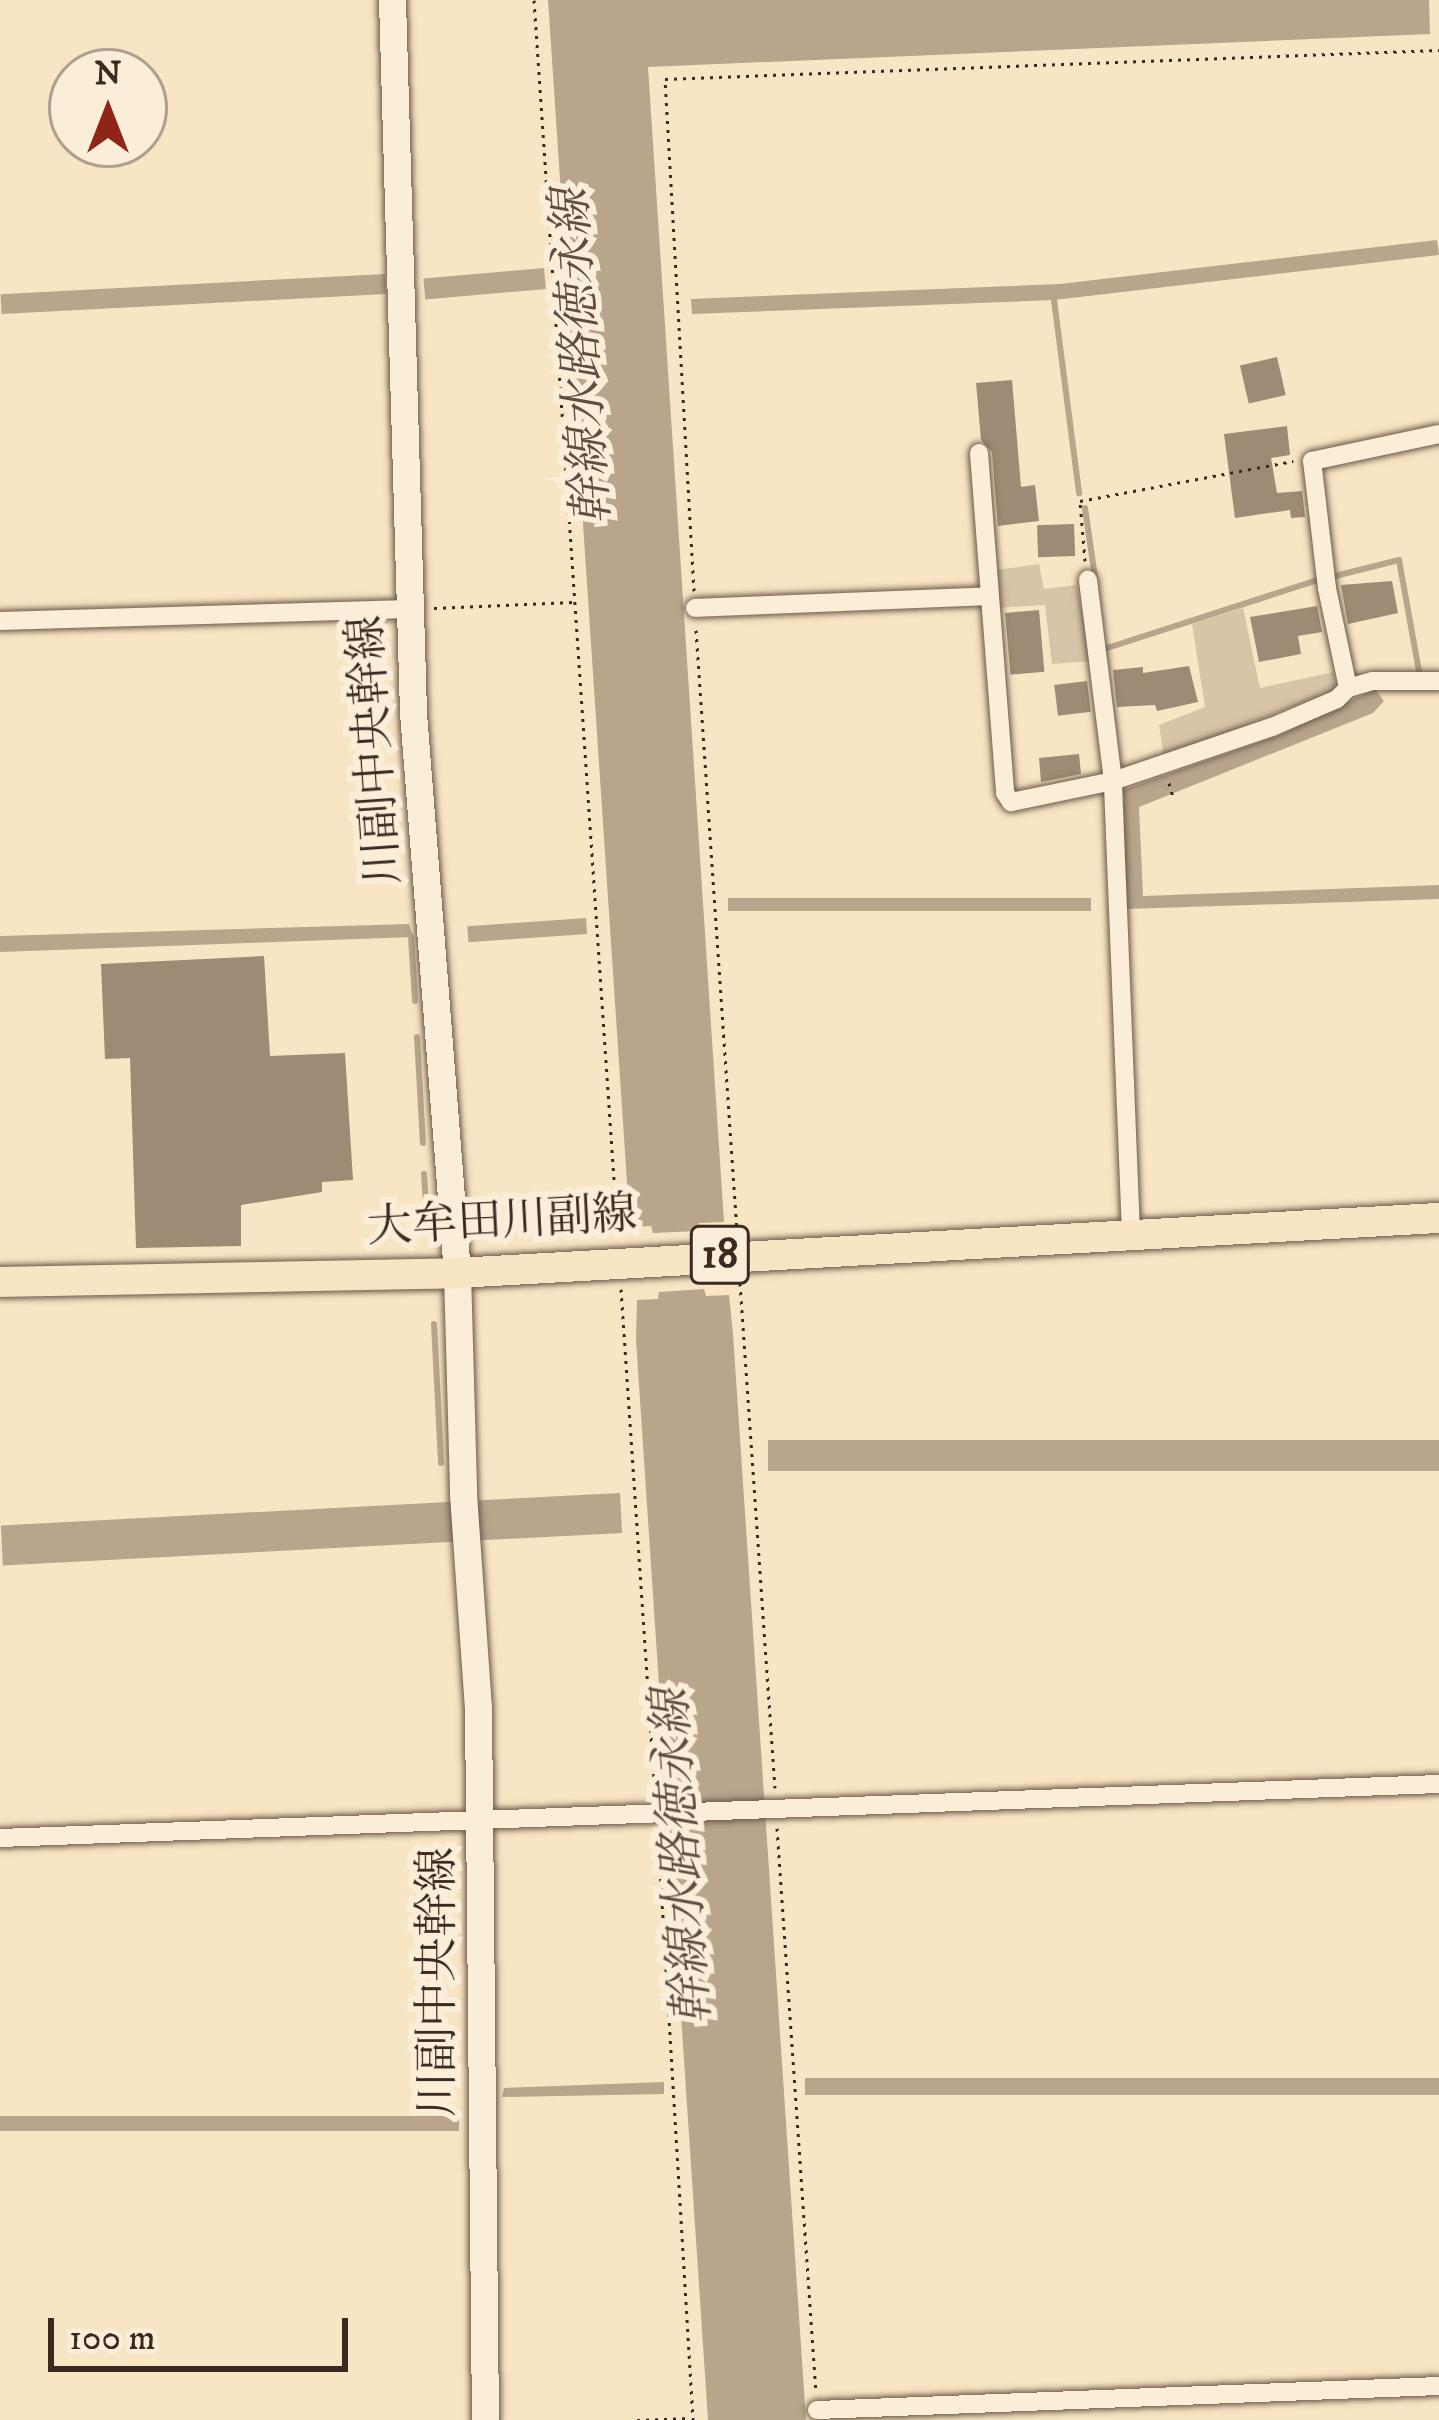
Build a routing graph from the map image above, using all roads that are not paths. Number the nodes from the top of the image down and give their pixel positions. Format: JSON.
{"nodes":[{"id":1,"x":392,"y":0,"type":"edge"},
{"id":2,"x":1439,"y":434,"type":"edge"},
{"id":3,"x":979,"y":453,"type":"dead end"},
{"id":4,"x":1084,"y":572,"type":"road end"},
{"id":5,"x":988,"y":596,"type":"junction"},
{"id":6,"x":695,"y":608,"type":"road end"},
{"id":7,"x":408,"y":609,"type":"junction"},
{"id":8,"x":0,"y":621,"type":"edge"},
{"id":9,"x":1439,"y":681,"type":"edge"},
{"id":10,"x":1348,"y":688,"type":"junction"},
{"id":11,"x":1113,"y":781,"type":"junction"},
{"id":12,"x":1439,"y":1218,"type":"edge"},
{"id":13,"x":1131,"y":1233,"type":"junction"},
{"id":14,"x":457,"y":1273,"type":"junction"},
{"id":15,"x":0,"y":1282,"type":"edge"},
{"id":16,"x":1439,"y":1784,"type":"edge"},
{"id":17,"x":480,"y":1823,"type":"junction"},
{"id":18,"x":0,"y":1838,"type":"edge"},
{"id":19,"x":1439,"y":2386,"type":"edge"},
{"id":20,"x":817,"y":2410,"type":"road end"},
{"id":21,"x":485,"y":2420,"type":"edge"}],
"edges":[{"from":1,"to":7,"type":"street","name":"川副中央幹線"},
{"from":2,"to":10,"type":"street"},
{"from":3,"to":5,"type":"street"},
{"from":4,"to":11,"type":"street"},
{"from":5,"to":6,"type":"street"},
{"from":5,"to":11,"type":"street"},
{"from":7,"to":8,"type":"street"},
{"from":7,"to":14,"type":"street","name":"川副中央幹線"},
{"from":9,"to":10,"type":"street"},
{"from":10,"to":11,"type":"street"},
{"from":11,"to":13,"type":"street"},
{"from":12,"to":13,"type":"main road","name":"大牟田川副線","number":"18"},
{"from":13,"to":14,"type":"main road","name":"大牟田川副線","number":"18"},
{"from":14,"to":15,"type":"main road","name":"大牟田川副線","number":"18"},
{"from":14,"to":17,"type":"street","name":"川副中央幹線"},
{"from":16,"to":17,"type":"street"},
{"from":17,"to":18,"type":"street"},
{"from":17,"to":21,"type":"street","name":"川副中央幹線"},
{"from":19,"to":20,"type":"street"}]}
